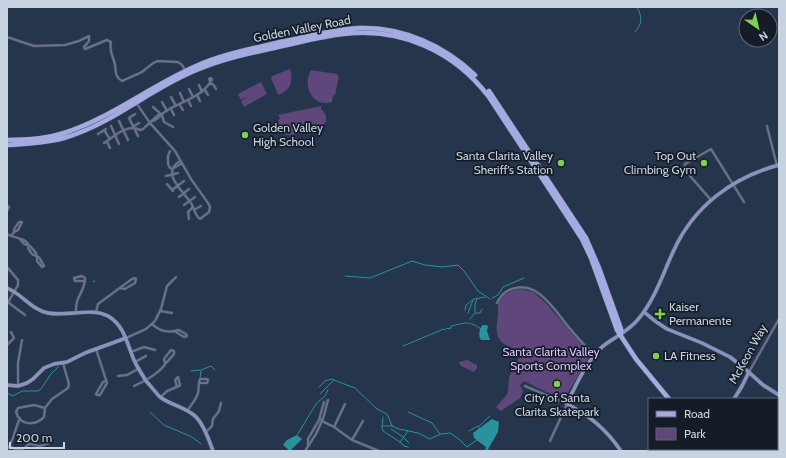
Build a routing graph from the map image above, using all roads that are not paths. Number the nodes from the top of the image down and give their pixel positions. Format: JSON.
{"nodes":[{"id":1,"x":7,"y":37,"type":"edge"},
{"id":2,"x":186,"y":71,"type":"junction"},
{"id":3,"x":198,"y":85,"type":"dead end"},
{"id":4,"x":189,"y":88,"type":"dead end"},
{"id":5,"x":216,"y":89,"type":"dead end"},
{"id":6,"x":203,"y":91,"type":"junction"},
{"id":7,"x":180,"y":93,"type":"dead end"},
{"id":8,"x":197,"y":95,"type":"junction"},
{"id":9,"x":208,"y":95,"type":"dead end"},
{"id":10,"x":171,"y":97,"type":"dead end"},
{"id":11,"x":194,"y":97,"type":"junction"},
{"id":12,"x":188,"y":100,"type":"junction"},
{"id":13,"x":135,"y":101,"type":"junction"},
{"id":14,"x":200,"y":101,"type":"dead end"},
{"id":15,"x":162,"y":102,"type":"dead end"},
{"id":16,"x":184,"y":102,"type":"junction"},
{"id":17,"x":179,"y":104,"type":"junction"},
{"id":18,"x":176,"y":106,"type":"junction"},
{"id":19,"x":191,"y":106,"type":"dead end"},
{"id":20,"x":153,"y":107,"type":"dead end"},
{"id":21,"x":171,"y":109,"type":"junction"},
{"id":22,"x":167,"y":110,"type":"junction"},
{"id":23,"x":182,"y":110,"type":"dead end"},
{"id":24,"x":135,"y":114,"type":"dead end"},
{"id":25,"x":162,"y":115,"type":"junction"},
{"id":26,"x":174,"y":115,"type":"dead end"},
{"id":27,"x":120,"y":121,"type":"dead end"},
{"id":28,"x":139,"y":123,"type":"dead end"},
{"id":29,"x":150,"y":124,"type":"junction"},
{"id":30,"x":111,"y":126,"type":"dead end"},
{"id":31,"x":767,"y":126,"type":"dead end"},
{"id":32,"x":135,"y":127,"type":"junction"},
{"id":33,"x":173,"y":127,"type":"dead end"},
{"id":34,"x":124,"y":130,"type":"junction"},
{"id":35,"x":98,"y":134,"type":"dead end"},
{"id":36,"x":115,"y":135,"type":"junction"},
{"id":37,"x":138,"y":136,"type":"dead end"},
{"id":38,"x":110,"y":139,"type":"junction"},
{"id":39,"x":7,"y":140,"type":"edge"},
{"id":40,"x":128,"y":140,"type":"dead end"},
{"id":41,"x":107,"y":142,"type":"junction"},
{"id":42,"x":104,"y":143,"type":"dead end"},
{"id":43,"x":120,"y":144,"type":"dead end"},
{"id":44,"x":7,"y":145,"type":"edge"},
{"id":45,"x":110,"y":148,"type":"dead end"},
{"id":46,"x":170,"y":151,"type":"dead end"},
{"id":47,"x":181,"y":162,"type":"junction"},
{"id":48,"x":778,"y":165,"type":"edge"},
{"id":49,"x":173,"y":169,"type":"junction"},
{"id":50,"x":178,"y":173,"type":"dead end"},
{"id":51,"x":172,"y":175,"type":"junction"},
{"id":52,"x":166,"y":176,"type":"dead end"},
{"id":53,"x":184,"y":181,"type":"dead end"},
{"id":54,"x":167,"y":184,"type":"dead end"},
{"id":55,"x":732,"y":184,"type":"junction"},
{"id":56,"x":177,"y":186,"type":"junction"},
{"id":57,"x":189,"y":189,"type":"dead end"},
{"id":58,"x":183,"y":194,"type":"junction"},
{"id":59,"x":178,"y":197,"type":"dead end"},
{"id":60,"x":195,"y":197,"type":"dead end"},
{"id":61,"x":711,"y":200,"type":"junction"},
{"id":62,"x":190,"y":202,"type":"junction"},
{"id":63,"x":744,"y":202,"type":"dead end"},
{"id":64,"x":184,"y":205,"type":"dead end"},
{"id":65,"x":7,"y":206,"type":"edge"},
{"id":66,"x":201,"y":206,"type":"dead end"},
{"id":67,"x":194,"y":209,"type":"junction"},
{"id":68,"x":7,"y":211,"type":"edge"},
{"id":69,"x":189,"y":219,"type":"dead end"},
{"id":70,"x":14,"y":232,"type":"junction"},
{"id":71,"x":7,"y":234,"type":"edge"},
{"id":72,"x":11,"y":236,"type":"junction"},
{"id":73,"x":37,"y":256,"type":"junction"},
{"id":74,"x":7,"y":266,"type":"edge"},
{"id":75,"x":176,"y":277,"type":"dead end"},
{"id":76,"x":85,"y":280,"type":"junction"},
{"id":77,"x":7,"y":288,"type":"edge"},
{"id":78,"x":120,"y":288,"type":"junction"},
{"id":79,"x":15,"y":292,"type":"junction"},
{"id":80,"x":497,"y":303,"type":"dead end"},
{"id":81,"x":8,"y":304,"type":"edge"},
{"id":82,"x":160,"y":310,"type":"junction"},
{"id":83,"x":644,"y":312,"type":"junction"},
{"id":84,"x":76,"y":313,"type":"junction"},
{"id":85,"x":96,"y":313,"type":"junction"},
{"id":86,"x":172,"y":313,"type":"dead end"},
{"id":87,"x":25,"y":315,"type":"dead end"},
{"id":88,"x":779,"y":319,"type":"edge"},
{"id":89,"x":152,"y":324,"type":"junction"},
{"id":90,"x":11,"y":332,"type":"dead end"},
{"id":91,"x":176,"y":332,"type":"junction"},
{"id":92,"x":621,"y":334,"type":"junction"},
{"id":93,"x":126,"y":338,"type":"junction"},
{"id":94,"x":22,"y":340,"type":"dead end"},
{"id":95,"x":7,"y":345,"type":"edge"},
{"id":96,"x":96,"y":349,"type":"junction"},
{"id":97,"x":154,"y":350,"type":"dead end"},
{"id":98,"x":131,"y":352,"type":"junction"},
{"id":99,"x":595,"y":354,"type":"junction"},
{"id":100,"x":146,"y":356,"type":"dead end"},
{"id":101,"x":135,"y":362,"type":"junction"},
{"id":102,"x":63,"y":363,"type":"junction"},
{"id":103,"x":166,"y":363,"type":"junction"},
{"id":104,"x":139,"y":368,"type":"junction"},
{"id":105,"x":749,"y":372,"type":"junction"},
{"id":106,"x":118,"y":376,"type":"dead end"},
{"id":107,"x":146,"y":380,"type":"junction"},
{"id":108,"x":106,"y":381,"type":"junction"},
{"id":109,"x":199,"y":383,"type":"dead end"},
{"id":110,"x":7,"y":385,"type":"edge"},
{"id":111,"x":18,"y":386,"type":"junction"},
{"id":112,"x":134,"y":386,"type":"dead end"},
{"id":113,"x":525,"y":386,"type":"dead end"},
{"id":114,"x":177,"y":387,"type":"dead end"},
{"id":115,"x":779,"y":395,"type":"edge"},
{"id":116,"x":161,"y":397,"type":"junction"},
{"id":117,"x":668,"y":398,"type":"edge"},
{"id":118,"x":735,"y":398,"type":"edge"},
{"id":119,"x":328,"y":400,"type":"dead end"},
{"id":120,"x":324,"y":402,"type":"dead end"},
{"id":121,"x":221,"y":404,"type":"dead end"},
{"id":122,"x":345,"y":404,"type":"dead end"},
{"id":123,"x":567,"y":404,"type":"junction"},
{"id":124,"x":45,"y":408,"type":"junction"},
{"id":125,"x":187,"y":411,"type":"junction"},
{"id":126,"x":20,"y":418,"type":"junction"},
{"id":127,"x":22,"y":420,"type":"junction"},
{"id":128,"x":319,"y":420,"type":"junction"},
{"id":129,"x":363,"y":421,"type":"dead end"},
{"id":130,"x":18,"y":423,"type":"junction"},
{"id":131,"x":334,"y":427,"type":"junction"},
{"id":132,"x":205,"y":432,"type":"junction"},
{"id":133,"x":22,"y":438,"type":"dead end"},
{"id":134,"x":352,"y":440,"type":"junction"},
{"id":135,"x":550,"y":441,"type":"dead end"},
{"id":136,"x":49,"y":443,"type":"dead end"},
{"id":137,"x":29,"y":444,"type":"junction"},
{"id":138,"x":10,"y":446,"type":"junction"},
{"id":139,"x":308,"y":446,"type":"junction"},
{"id":140,"x":7,"y":449,"type":"edge"},
{"id":141,"x":213,"y":451,"type":"edge"},
{"id":142,"x":305,"y":451,"type":"edge"},
{"id":143,"x":379,"y":451,"type":"edge"},
{"id":144,"x":621,"y":451,"type":"edge"}],
"edges":[{"from":1,"to":2,"type":"street"},
{"from":2,"to":13,"type":"main road","name":"Golden Valley Road"},
{"from":2,"to":92,"type":"main road","name":"Golden Valley Road"},
{"from":3,"to":6,"type":"street"},
{"from":4,"to":11,"type":"street"},
{"from":5,"to":6,"type":"street"},
{"from":6,"to":8,"type":"street"},
{"from":6,"to":9,"type":"street"},
{"from":7,"to":16,"type":"street"},
{"from":8,"to":11,"type":"street"},
{"from":8,"to":14,"type":"street"},
{"from":10,"to":18,"type":"street"},
{"from":11,"to":12,"type":"street"},
{"from":12,"to":16,"type":"street"},
{"from":12,"to":19,"type":"street"},
{"from":13,"to":29,"type":"street"},
{"from":13,"to":39,"type":"main road","name":"Golden Valley Road"},
{"from":13,"to":44,"type":"main road","name":"Golden Valley Road"},
{"from":13,"to":92,"type":"main road","name":"Golden Valley Road"},
{"from":15,"to":22,"type":"street"},
{"from":16,"to":17,"type":"street"},
{"from":17,"to":18,"type":"street"},
{"from":17,"to":23,"type":"street"},
{"from":18,"to":21,"type":"street"},
{"from":20,"to":25,"type":"street"},
{"from":21,"to":22,"type":"street"},
{"from":21,"to":26,"type":"street"},
{"from":22,"to":25,"type":"street"},
{"from":24,"to":32,"type":"street"},
{"from":25,"to":29,"type":"street"},
{"from":25,"to":33,"type":"street"},
{"from":27,"to":34,"type":"street"},
{"from":28,"to":32,"type":"street"},
{"from":29,"to":32,"type":"street"},
{"from":29,"to":47,"type":"street"},
{"from":30,"to":36,"type":"street"},
{"from":31,"to":48,"type":"street"},
{"from":32,"to":34,"type":"street"},
{"from":32,"to":37,"type":"street"},
{"from":34,"to":36,"type":"street"},
{"from":34,"to":40,"type":"street"},
{"from":35,"to":38,"type":"street"},
{"from":36,"to":38,"type":"street"},
{"from":36,"to":43,"type":"street"},
{"from":38,"to":41,"type":"street"},
{"from":41,"to":42,"type":"street"},
{"from":41,"to":45,"type":"street"},
{"from":46,"to":49,"type":"street"},
{"from":47,"to":49,"type":"street"},
{"from":47,"to":67,"type":"street"},
{"from":48,"to":55,"type":"street"},
{"from":49,"to":51,"type":"street"},
{"from":50,"to":51,"type":"street"},
{"from":51,"to":52,"type":"street"},
{"from":51,"to":56,"type":"street"},
{"from":53,"to":56,"type":"street"},
{"from":54,"to":56,"type":"street"},
{"from":55,"to":61,"type":"street"},
{"from":55,"to":61,"type":"street"},
{"from":55,"to":63,"type":"street"},
{"from":56,"to":58,"type":"street"},
{"from":57,"to":58,"type":"street"},
{"from":58,"to":59,"type":"street"},
{"from":58,"to":62,"type":"street"},
{"from":60,"to":62,"type":"street"},
{"from":61,"to":83,"type":"street"},
{"from":62,"to":64,"type":"street"},
{"from":62,"to":67,"type":"street"},
{"from":65,"to":68,"type":"street"},
{"from":66,"to":67,"type":"street"},
{"from":67,"to":69,"type":"street"},
{"from":70,"to":70,"type":"street"},
{"from":70,"to":72,"type":"street"},
{"from":71,"to":72,"type":"street"},
{"from":72,"to":73,"type":"street"},
{"from":73,"to":73,"type":"street"},
{"from":74,"to":79,"type":"street"},
{"from":75,"to":82,"type":"street"},
{"from":76,"to":76,"type":"street"},
{"from":76,"to":84,"type":"street"},
{"from":77,"to":79,"type":"street"},
{"from":78,"to":78,"type":"street"},
{"from":78,"to":85,"type":"street"},
{"from":79,"to":81,"type":"street"},
{"from":79,"to":84,"type":"street"},
{"from":80,"to":99,"type":"street"},
{"from":81,"to":87,"type":"street"},
{"from":82,"to":86,"type":"street"},
{"from":82,"to":89,"type":"street"},
{"from":83,"to":92,"type":"street"},
{"from":83,"to":105,"type":"street"},
{"from":84,"to":85,"type":"street"},
{"from":85,"to":93,"type":"street"},
{"from":88,"to":105,"type":"street","name":"McKeon Way"},
{"from":89,"to":91,"type":"street"},
{"from":89,"to":93,"type":"street"},
{"from":90,"to":95,"type":"street"},
{"from":91,"to":91,"type":"street"},
{"from":92,"to":99,"type":"street"},
{"from":92,"to":117,"type":"main road","name":"Golden Valley Road"},
{"from":93,"to":96,"type":"street"},
{"from":93,"to":98,"type":"street"},
{"from":94,"to":111,"type":"street"},
{"from":96,"to":102,"type":"street"},
{"from":96,"to":108,"type":"street"},
{"from":97,"to":98,"type":"street"},
{"from":98,"to":101,"type":"street"},
{"from":99,"to":123,"type":"street"},
{"from":100,"to":101,"type":"street"},
{"from":101,"to":104,"type":"street"},
{"from":102,"to":111,"type":"street"},
{"from":102,"to":124,"type":"street"},
{"from":103,"to":103,"type":"street"},
{"from":103,"to":107,"type":"street"},
{"from":104,"to":106,"type":"street"},
{"from":104,"to":107,"type":"street"},
{"from":105,"to":115,"type":"street"},
{"from":105,"to":118,"type":"street","name":"McKeon Way"},
{"from":107,"to":112,"type":"street"},
{"from":107,"to":116,"type":"street"},
{"from":108,"to":108,"type":"street"},
{"from":109,"to":125,"type":"street"},
{"from":110,"to":111,"type":"street"},
{"from":113,"to":123,"type":"street"},
{"from":114,"to":116,"type":"street"},
{"from":116,"to":125,"type":"street"},
{"from":119,"to":128,"type":"street"},
{"from":120,"to":128,"type":"street"},
{"from":121,"to":132,"type":"street"},
{"from":122,"to":131,"type":"street"},
{"from":123,"to":135,"type":"street"},
{"from":123,"to":144,"type":"street"},
{"from":124,"to":126,"type":"street"},
{"from":124,"to":127,"type":"street"},
{"from":125,"to":132,"type":"street"},
{"from":126,"to":127,"type":"street"},
{"from":126,"to":130,"type":"street"},
{"from":127,"to":130,"type":"street"},
{"from":128,"to":139,"type":"street"},
{"from":129,"to":134,"type":"street"},
{"from":130,"to":138,"type":"street"},
{"from":131,"to":134,"type":"street"},
{"from":131,"to":139,"type":"street"},
{"from":132,"to":141,"type":"street"},
{"from":133,"to":137,"type":"street"},
{"from":134,"to":143,"type":"street"},
{"from":136,"to":137,"type":"street"},
{"from":137,"to":138,"type":"street"},
{"from":138,"to":140,"type":"street"},
{"from":139,"to":142,"type":"street"}]}
